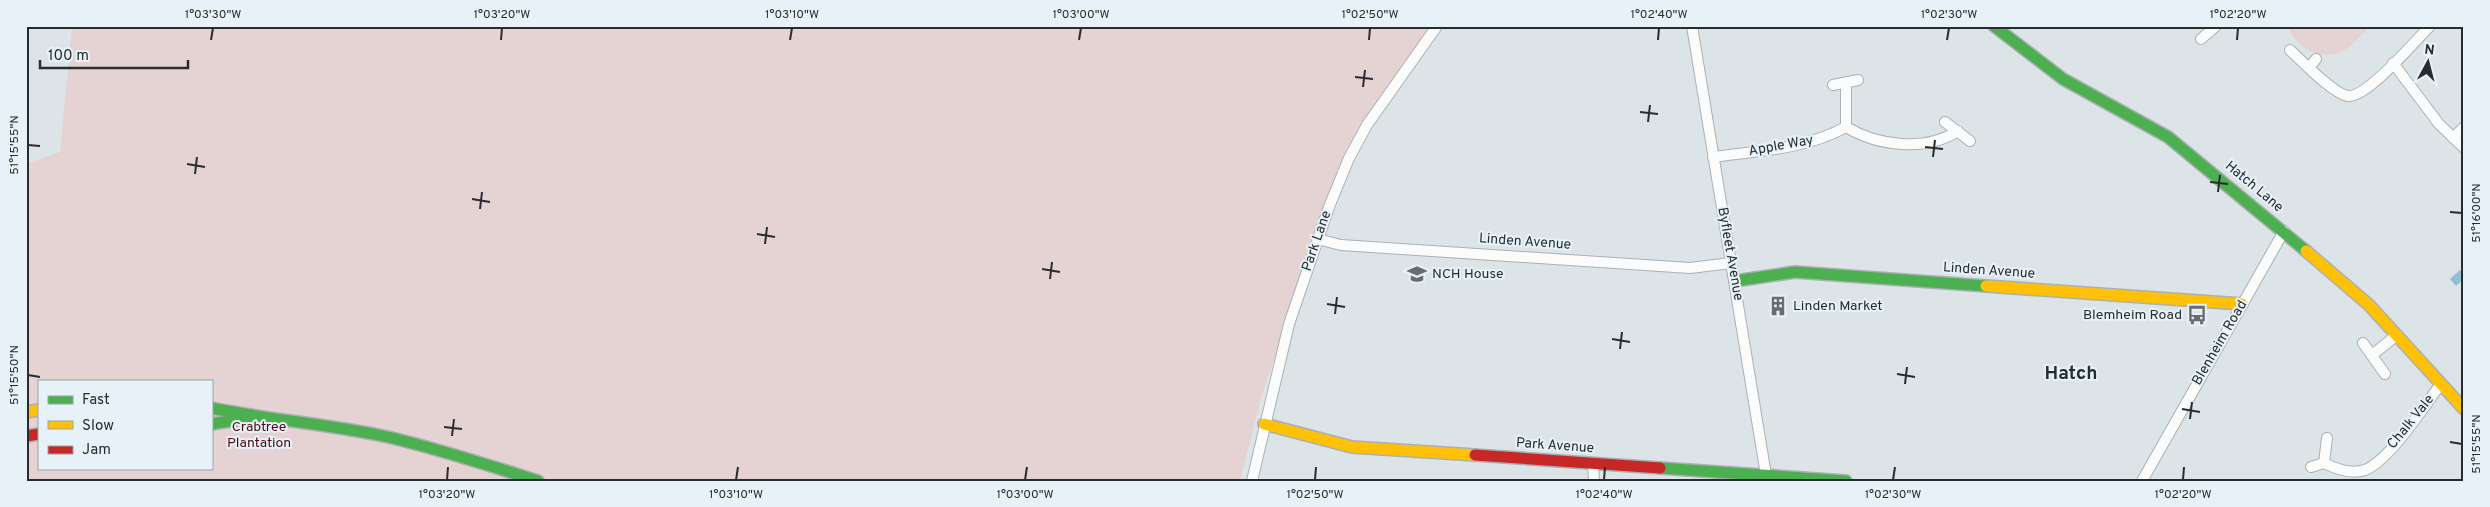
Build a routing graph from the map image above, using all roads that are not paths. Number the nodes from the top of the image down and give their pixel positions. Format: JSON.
{"nodes":[{"id":1,"x":1437,"y":26,"type":"edge"},
{"id":2,"x":1692,"y":26,"type":"edge"},
{"id":3,"x":1994,"y":26,"type":"edge"},
{"id":4,"x":2430,"y":26,"type":"edge"},
{"id":5,"x":2210,"y":28,"type":"edge"},
{"id":6,"x":2201,"y":39,"type":"dead end"},
{"id":7,"x":2290,"y":50,"type":"dead end"},
{"id":8,"x":2393,"y":63,"type":"junction"},
{"id":9,"x":1858,"y":80,"type":"dead end"},
{"id":10,"x":1846,"y":83,"type":"junction"},
{"id":11,"x":1833,"y":85,"type":"dead end"},
{"id":12,"x":1945,"y":122,"type":"dead end"},
{"id":13,"x":1846,"y":127,"type":"junction"},
{"id":14,"x":2464,"y":128,"type":"edge"},
{"id":15,"x":1958,"y":131,"type":"junction"},
{"id":16,"x":2453,"y":138,"type":"junction"},
{"id":17,"x":1970,"y":141,"type":"dead end"},
{"id":18,"x":2464,"y":148,"type":"edge"},
{"id":19,"x":1713,"y":157,"type":"junction"},
{"id":20,"x":2284,"y":231,"type":"junction"},
{"id":21,"x":1317,"y":239,"type":"junction"},
{"id":22,"x":1731,"y":263,"type":"junction"},
{"id":23,"x":1735,"y":281,"type":"junction"},
{"id":24,"x":2242,"y":304,"type":"junction"},
{"id":25,"x":2397,"y":335,"type":"junction"},
{"id":26,"x":2363,"y":342,"type":"dead end"},
{"id":27,"x":2372,"y":355,"type":"junction"},
{"id":28,"x":2385,"y":374,"type":"dead end"},
{"id":29,"x":2441,"y":384,"type":"junction"},
{"id":30,"x":212,"y":408,"type":"edge"},
{"id":31,"x":2464,"y":408,"type":"edge"},
{"id":32,"x":255,"y":417,"type":"junction"},
{"id":33,"x":212,"y":424,"type":"edge"},
{"id":34,"x":1264,"y":424,"type":"junction"},
{"id":35,"x":2327,"y":438,"type":"dead end"},
{"id":36,"x":2324,"y":463,"type":"junction"},
{"id":37,"x":1593,"y":464,"type":"junction"},
{"id":38,"x":2311,"y":467,"type":"dead end"},
{"id":39,"x":1767,"y":478,"type":"edge"},
{"id":40,"x":538,"y":481,"type":"edge"},
{"id":41,"x":1252,"y":481,"type":"edge"},
{"id":42,"x":1594,"y":481,"type":"edge"},
{"id":43,"x":1846,"y":481,"type":"edge"},
{"id":44,"x":2142,"y":481,"type":"edge"}],
"edges":[{"from":1,"to":21,"type":"street","name":"Park Lane"},
{"from":2,"to":19,"type":"street","name":"Byfleet Avenue"},
{"from":3,"to":20,"type":"street","name":"Hatch Lane"},
{"from":4,"to":8,"type":"street"},
{"from":5,"to":6,"type":"street"},
{"from":7,"to":8,"type":"street"},
{"from":8,"to":16,"type":"street"},
{"from":9,"to":10,"type":"street"},
{"from":10,"to":11,"type":"street"},
{"from":10,"to":13,"type":"street"},
{"from":12,"to":15,"type":"street"},
{"from":13,"to":15,"type":"street"},
{"from":13,"to":19,"type":"street","name":"Apple Way"},
{"from":14,"to":16,"type":"street"},
{"from":15,"to":17,"type":"street"},
{"from":16,"to":18,"type":"street"},
{"from":19,"to":22,"type":"street","name":"Byfleet Avenue"},
{"from":20,"to":24,"type":"street","name":"Blenheim Road"},
{"from":20,"to":25,"type":"street","name":"Hatch Lane"},
{"from":21,"to":22,"type":"street","name":"Linden Avenue"},
{"from":21,"to":34,"type":"street","name":"Park Lane"},
{"from":22,"to":23,"type":"street","name":"Byfleet Avenue"},
{"from":23,"to":24,"type":"street","name":"Linden Avenue"},
{"from":23,"to":39,"type":"street","name":"Byfleet Avenue"},
{"from":24,"to":44,"type":"street","name":"Blenheim Road"},
{"from":25,"to":27,"type":"street"},
{"from":25,"to":29,"type":"street","name":"Hatch Lane"},
{"from":26,"to":27,"type":"street"},
{"from":27,"to":28,"type":"street"},
{"from":29,"to":31,"type":"street","name":"Hatch Lane"},
{"from":29,"to":36,"type":"street","name":"Chalk Vale"},
{"from":30,"to":32,"type":"street"},
{"from":32,"to":33,"type":"street"},
{"from":32,"to":40,"type":"street"},
{"from":34,"to":37,"type":"street","name":"Park Avenue"},
{"from":34,"to":41,"type":"street","name":"Park Lane"},
{"from":35,"to":36,"type":"street"},
{"from":36,"to":38,"type":"street"},
{"from":37,"to":39,"type":"street","name":"Park Avenue"},
{"from":37,"to":42,"type":"street"},
{"from":39,"to":43,"type":"street","name":"Park Avenue"}]}
